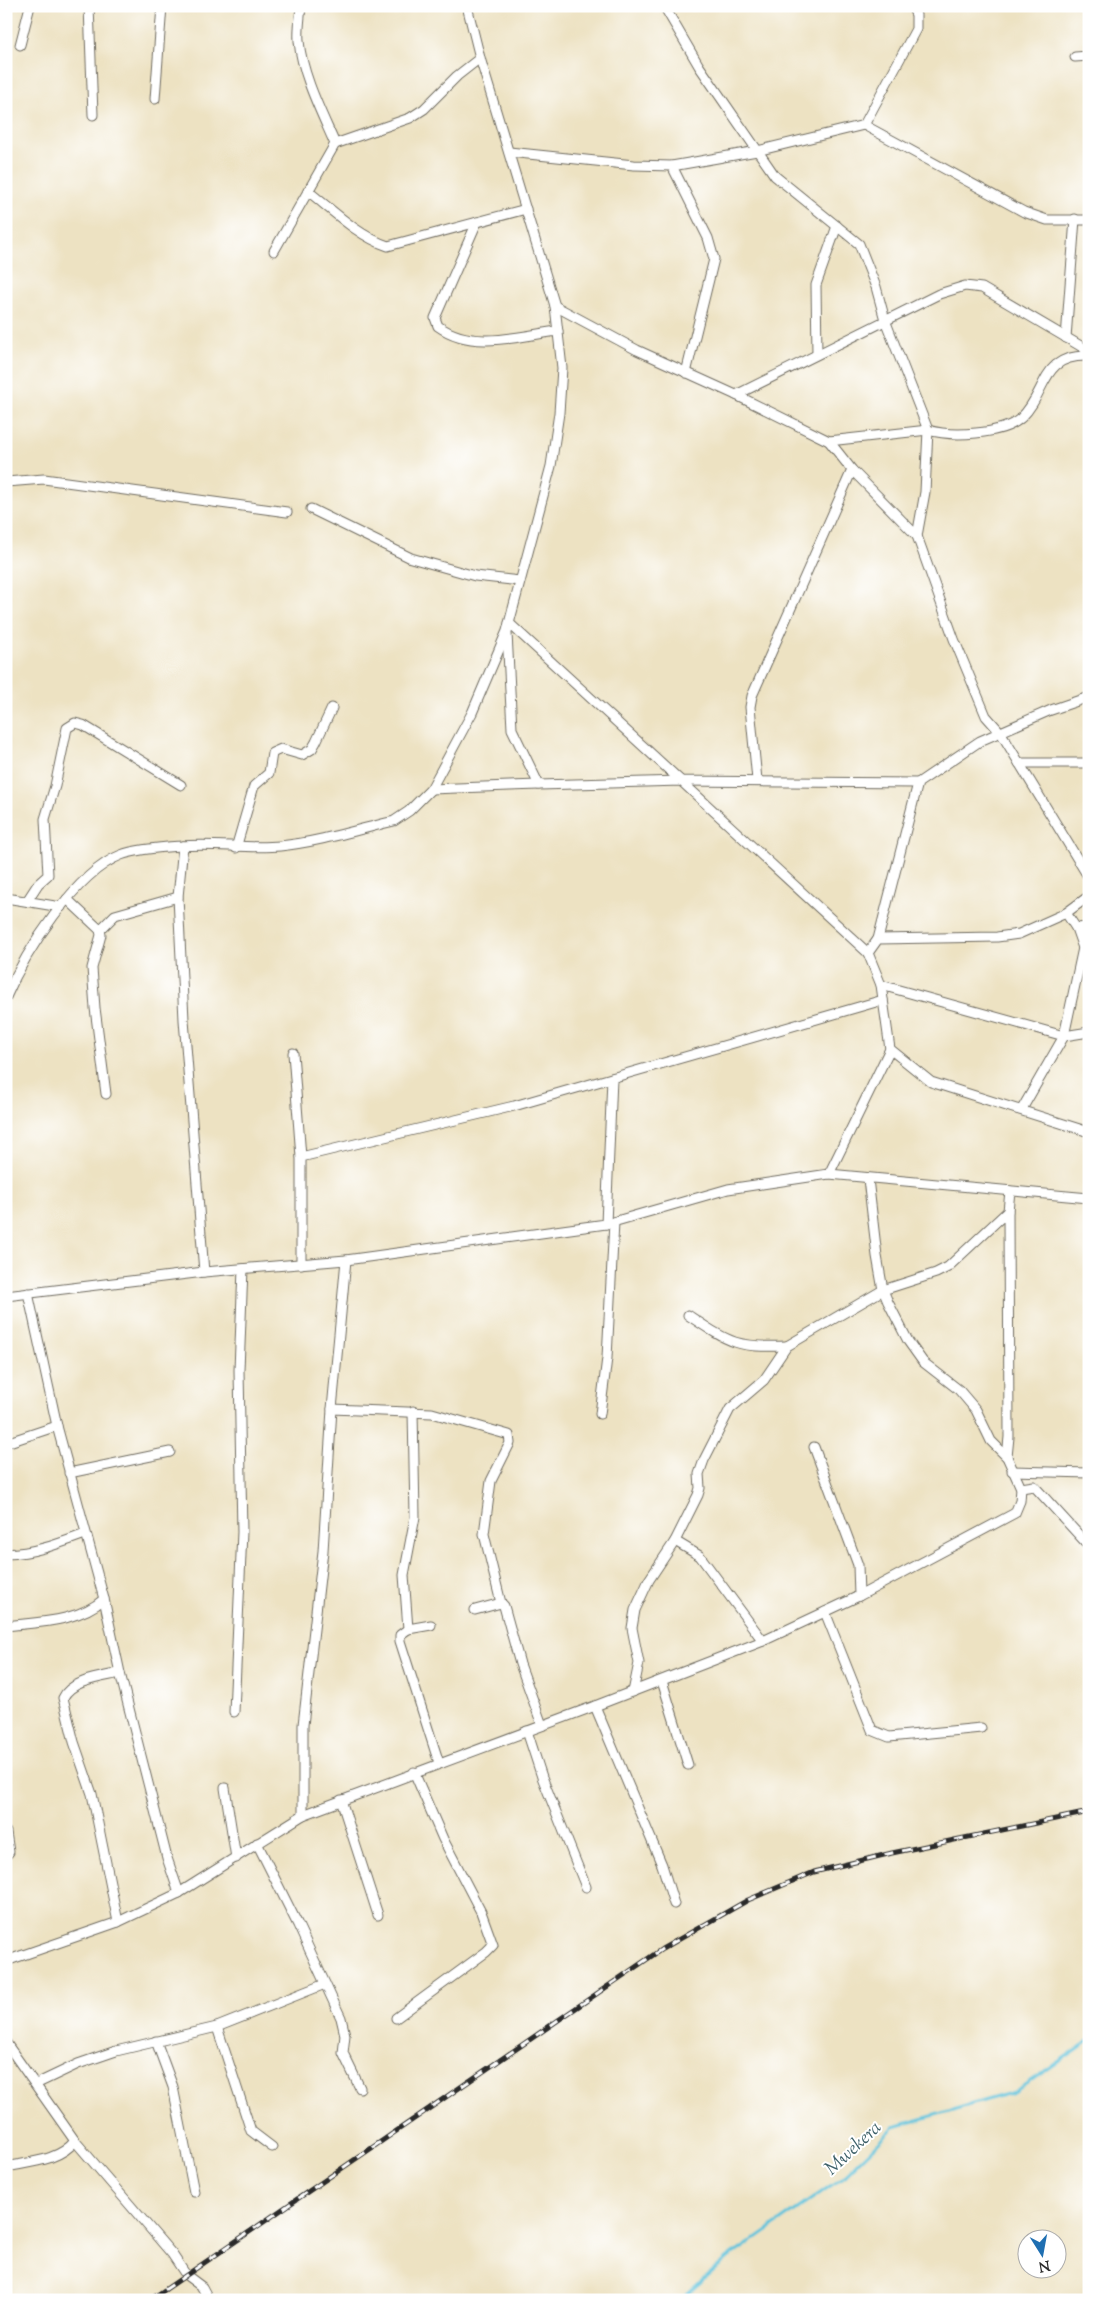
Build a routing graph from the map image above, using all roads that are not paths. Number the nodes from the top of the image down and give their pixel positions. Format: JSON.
{"nodes":[{"id":1,"x":30,"y":6,"type":"edge"},
{"id":2,"x":89,"y":6,"type":"edge"},
{"id":3,"x":162,"y":6,"type":"edge"},
{"id":4,"x":301,"y":6,"type":"edge"},
{"id":5,"x":467,"y":6,"type":"edge"},
{"id":6,"x":664,"y":6,"type":"edge"},
{"id":7,"x":912,"y":6,"type":"edge"},
{"id":8,"x":20,"y":45,"type":"dead end"},
{"id":9,"x":1089,"y":56,"type":"edge"},
{"id":10,"x":1075,"y":57,"type":"dead end"},
{"id":11,"x":480,"y":58,"type":"junction"},
{"id":12,"x":155,"y":99,"type":"dead end"},
{"id":13,"x":94,"y":115,"type":"dead end"},
{"id":14,"x":864,"y":125,"type":"junction"},
{"id":15,"x":335,"y":144,"type":"junction"},
{"id":16,"x":757,"y":151,"type":"junction"},
{"id":17,"x":509,"y":152,"type":"junction"},
{"id":18,"x":672,"y":166,"type":"junction"},
{"id":19,"x":308,"y":191,"type":"junction"},
{"id":20,"x":526,"y":210,"type":"junction"},
{"id":21,"x":1075,"y":220,"type":"junction"},
{"id":22,"x":1089,"y":220,"type":"edge"},
{"id":23,"x":476,"y":222,"type":"junction"},
{"id":24,"x":837,"y":226,"type":"junction"},
{"id":25,"x":274,"y":251,"type":"dead end"},
{"id":26,"x":555,"y":306,"type":"junction"},
{"id":27,"x":885,"y":320,"type":"junction"},
{"id":28,"x":558,"y":331,"type":"junction"},
{"id":29,"x":1066,"y":338,"type":"junction"},
{"id":30,"x":1089,"y":352,"type":"edge"},
{"id":31,"x":817,"y":354,"type":"junction"},
{"id":32,"x":1089,"y":356,"type":"edge"},
{"id":33,"x":686,"y":373,"type":"junction"},
{"id":34,"x":736,"y":395,"type":"junction"},
{"id":35,"x":928,"y":430,"type":"junction"},
{"id":36,"x":829,"y":441,"type":"junction"},
{"id":37,"x":852,"y":470,"type":"junction"},
{"id":38,"x":6,"y":482,"type":"edge"},
{"id":39,"x":311,"y":509,"type":"dead end"},
{"id":40,"x":287,"y":512,"type":"dead end"},
{"id":41,"x":917,"y":536,"type":"junction"},
{"id":42,"x":520,"y":581,"type":"junction"},
{"id":43,"x":508,"y":627,"type":"junction"},
{"id":44,"x":1089,"y":697,"type":"edge"},
{"id":45,"x":332,"y":708,"type":"dead end"},
{"id":46,"x":1000,"y":733,"type":"junction"},
{"id":47,"x":1019,"y":763,"type":"junction"},
{"id":48,"x":1089,"y":763,"type":"edge"},
{"id":49,"x":757,"y":780,"type":"junction"},
{"id":50,"x":681,"y":781,"type":"junction"},
{"id":51,"x":918,"y":783,"type":"junction"},
{"id":52,"x":538,"y":784,"type":"junction"},
{"id":53,"x":181,"y":785,"type":"dead end"},
{"id":54,"x":431,"y":789,"type":"junction"},
{"id":55,"x":183,"y":846,"type":"junction"},
{"id":56,"x":236,"y":848,"type":"junction"},
{"id":57,"x":1089,"y":878,"type":"edge"},
{"id":58,"x":1089,"y":896,"type":"edge"},
{"id":59,"x":178,"y":897,"type":"junction"},
{"id":60,"x":6,"y":898,"type":"edge"},
{"id":61,"x":27,"y":901,"type":"junction"},
{"id":62,"x":64,"y":903,"type":"junction"},
{"id":63,"x":1066,"y":913,"type":"junction"},
{"id":64,"x":1089,"y":927,"type":"edge"},
{"id":65,"x":1076,"y":928,"type":"junction"},
{"id":66,"x":100,"y":930,"type":"junction"},
{"id":67,"x":1089,"y":938,"type":"edge"},
{"id":68,"x":878,"y":939,"type":"junction"},
{"id":69,"x":1083,"y":948,"type":"junction"},
{"id":70,"x":868,"y":953,"type":"junction"},
{"id":71,"x":881,"y":985,"type":"junction"},
{"id":72,"x":6,"y":997,"type":"edge"},
{"id":73,"x":883,"y":1000,"type":"junction"},
{"id":74,"x":1089,"y":1032,"type":"edge"},
{"id":75,"x":1064,"y":1036,"type":"junction"},
{"id":76,"x":890,"y":1049,"type":"junction"},
{"id":77,"x":293,"y":1052,"type":"dead end"},
{"id":78,"x":612,"y":1078,"type":"junction"},
{"id":79,"x":106,"y":1094,"type":"dead end"},
{"id":80,"x":1022,"y":1109,"type":"junction"},
{"id":81,"x":1089,"y":1132,"type":"edge"},
{"id":82,"x":302,"y":1157,"type":"junction"},
{"id":83,"x":829,"y":1174,"type":"junction"},
{"id":84,"x":868,"y":1179,"type":"junction"},
{"id":85,"x":1010,"y":1191,"type":"junction"},
{"id":86,"x":1089,"y":1198,"type":"edge"},
{"id":87,"x":1008,"y":1211,"type":"junction"},
{"id":88,"x":610,"y":1223,"type":"junction"},
{"id":89,"x":346,"y":1260,"type":"junction"},
{"id":90,"x":301,"y":1264,"type":"junction"},
{"id":91,"x":243,"y":1269,"type":"junction"},
{"id":92,"x":204,"y":1272,"type":"junction"},
{"id":93,"x":883,"y":1290,"type":"junction"},
{"id":94,"x":28,"y":1293,"type":"junction"},
{"id":95,"x":6,"y":1296,"type":"edge"},
{"id":96,"x":688,"y":1315,"type":"dead end"},
{"id":97,"x":787,"y":1346,"type":"junction"},
{"id":98,"x":332,"y":1409,"type":"junction"},
{"id":99,"x":413,"y":1411,"type":"junction"},
{"id":100,"x":600,"y":1414,"type":"dead end"},
{"id":101,"x":57,"y":1426,"type":"junction"},
{"id":102,"x":6,"y":1443,"type":"edge"},
{"id":103,"x":814,"y":1447,"type":"dead end"},
{"id":104,"x":170,"y":1452,"type":"dead end"},
{"id":105,"x":1006,"y":1457,"type":"junction"},
{"id":106,"x":1012,"y":1471,"type":"junction"},
{"id":107,"x":69,"y":1473,"type":"junction"},
{"id":108,"x":1089,"y":1473,"type":"edge"},
{"id":109,"x":1021,"y":1488,"type":"junction"},
{"id":110,"x":85,"y":1534,"type":"junction"},
{"id":111,"x":675,"y":1541,"type":"junction"},
{"id":112,"x":1089,"y":1546,"type":"edge"},
{"id":113,"x":6,"y":1554,"type":"edge"},
{"id":114,"x":859,"y":1596,"type":"junction"},
{"id":115,"x":104,"y":1599,"type":"junction"},
{"id":116,"x":501,"y":1603,"type":"junction"},
{"id":117,"x":475,"y":1610,"type":"dead end"},
{"id":118,"x":825,"y":1612,"type":"junction"},
{"id":119,"x":431,"y":1625,"type":"dead end"},
{"id":120,"x":6,"y":1626,"type":"edge"},
{"id":121,"x":408,"y":1629,"type":"junction"},
{"id":122,"x":763,"y":1641,"type":"junction"},
{"id":123,"x":120,"y":1673,"type":"junction"},
{"id":124,"x":662,"y":1681,"type":"junction"},
{"id":125,"x":633,"y":1692,"type":"junction"},
{"id":126,"x":595,"y":1706,"type":"junction"},
{"id":127,"x":234,"y":1712,"type":"dead end"},
{"id":128,"x":542,"y":1725,"type":"junction"},
{"id":129,"x":981,"y":1728,"type":"dead end"},
{"id":130,"x":527,"y":1732,"type":"junction"},
{"id":131,"x":440,"y":1763,"type":"junction"},
{"id":132,"x":688,"y":1765,"type":"dead end"},
{"id":133,"x":414,"y":1772,"type":"junction"},
{"id":134,"x":225,"y":1788,"type":"dead end"},
{"id":135,"x":341,"y":1800,"type":"junction"},
{"id":136,"x":303,"y":1815,"type":"junction"},
{"id":137,"x":6,"y":1832,"type":"edge"},
{"id":138,"x":257,"y":1843,"type":"junction"},
{"id":139,"x":6,"y":1855,"type":"edge"},
{"id":140,"x":236,"y":1858,"type":"junction"},
{"id":141,"x":586,"y":1887,"type":"dead end"},
{"id":142,"x":179,"y":1893,"type":"junction"},
{"id":143,"x":674,"y":1904,"type":"dead end"},
{"id":144,"x":378,"y":1915,"type":"dead end"},
{"id":145,"x":118,"y":1922,"type":"junction"},
{"id":146,"x":6,"y":1961,"type":"edge"},
{"id":147,"x":325,"y":1984,"type":"junction"},
{"id":148,"x":396,"y":2018,"type":"dead end"},
{"id":149,"x":217,"y":2027,"type":"junction"},
{"id":150,"x":156,"y":2042,"type":"junction"},
{"id":151,"x":6,"y":2043,"type":"edge"},
{"id":152,"x":36,"y":2084,"type":"junction"},
{"id":153,"x":360,"y":2088,"type":"dead end"},
{"id":154,"x":75,"y":2141,"type":"junction"},
{"id":155,"x":272,"y":2147,"type":"dead end"},
{"id":156,"x":6,"y":2167,"type":"edge"},
{"id":157,"x":194,"y":2192,"type":"dead end"},
{"id":158,"x":209,"y":2300,"type":"edge"}],
"edges":[{"from":1,"to":8,"type":"street"},
{"from":2,"to":13,"type":"street"},
{"from":3,"to":12,"type":"street"},
{"from":4,"to":15,"type":"street"},
{"from":5,"to":11,"type":"street"},
{"from":6,"to":16,"type":"street"},
{"from":7,"to":14,"type":"street"},
{"from":9,"to":10,"type":"street"},
{"from":11,"to":15,"type":"street"},
{"from":11,"to":17,"type":"street"},
{"from":14,"to":16,"type":"street"},
{"from":14,"to":21,"type":"street"},
{"from":15,"to":19,"type":"street"},
{"from":16,"to":18,"type":"street"},
{"from":16,"to":24,"type":"street"},
{"from":17,"to":18,"type":"street"},
{"from":17,"to":20,"type":"street"},
{"from":18,"to":33,"type":"street"},
{"from":19,"to":23,"type":"street"},
{"from":19,"to":25,"type":"street"},
{"from":20,"to":23,"type":"street"},
{"from":20,"to":26,"type":"street"},
{"from":21,"to":22,"type":"street"},
{"from":21,"to":29,"type":"street"},
{"from":23,"to":28,"type":"street"},
{"from":24,"to":27,"type":"street"},
{"from":24,"to":31,"type":"street"},
{"from":26,"to":28,"type":"street"},
{"from":26,"to":33,"type":"street"},
{"from":27,"to":29,"type":"street"},
{"from":27,"to":31,"type":"street"},
{"from":27,"to":35,"type":"street"},
{"from":28,"to":42,"type":"street"},
{"from":29,"to":30,"type":"street"},
{"from":31,"to":34,"type":"street"},
{"from":32,"to":35,"type":"street"},
{"from":33,"to":34,"type":"street"},
{"from":34,"to":36,"type":"street"},
{"from":35,"to":36,"type":"street"},
{"from":35,"to":41,"type":"street"},
{"from":36,"to":37,"type":"street"},
{"from":37,"to":41,"type":"street"},
{"from":37,"to":49,"type":"street"},
{"from":38,"to":40,"type":"street"},
{"from":39,"to":42,"type":"street"},
{"from":41,"to":46,"type":"street"},
{"from":42,"to":43,"type":"street"},
{"from":43,"to":50,"type":"street"},
{"from":43,"to":52,"type":"street"},
{"from":43,"to":54,"type":"street"},
{"from":44,"to":46,"type":"street"},
{"from":45,"to":56,"type":"street"},
{"from":46,"to":47,"type":"street"},
{"from":46,"to":51,"type":"street"},
{"from":47,"to":48,"type":"street"},
{"from":47,"to":57,"type":"street"},
{"from":49,"to":50,"type":"street"},
{"from":49,"to":51,"type":"street"},
{"from":50,"to":52,"type":"street"},
{"from":50,"to":70,"type":"street"},
{"from":51,"to":68,"type":"street"},
{"from":52,"to":54,"type":"street"},
{"from":53,"to":61,"type":"street"},
{"from":54,"to":56,"type":"street"},
{"from":55,"to":56,"type":"street"},
{"from":55,"to":59,"type":"street"},
{"from":55,"to":62,"type":"street"},
{"from":58,"to":63,"type":"street"},
{"from":59,"to":66,"type":"street"},
{"from":59,"to":92,"type":"street"},
{"from":60,"to":61,"type":"street"},
{"from":61,"to":62,"type":"street"},
{"from":62,"to":66,"type":"street"},
{"from":62,"to":72,"type":"street"},
{"from":63,"to":65,"type":"street"},
{"from":63,"to":68,"type":"street"},
{"from":64,"to":65,"type":"street"},
{"from":65,"to":69,"type":"street"},
{"from":66,"to":79,"type":"street"},
{"from":67,"to":69,"type":"street"},
{"from":68,"to":70,"type":"street"},
{"from":69,"to":75,"type":"street"},
{"from":70,"to":71,"type":"street"},
{"from":71,"to":73,"type":"street"},
{"from":71,"to":75,"type":"street"},
{"from":73,"to":76,"type":"street"},
{"from":73,"to":78,"type":"street"},
{"from":74,"to":75,"type":"street"},
{"from":75,"to":80,"type":"street"},
{"from":76,"to":80,"type":"street"},
{"from":76,"to":83,"type":"street"},
{"from":77,"to":82,"type":"street"},
{"from":78,"to":82,"type":"street"},
{"from":78,"to":88,"type":"street"},
{"from":80,"to":81,"type":"street"},
{"from":82,"to":90,"type":"street"},
{"from":83,"to":84,"type":"street"},
{"from":83,"to":88,"type":"street"},
{"from":84,"to":85,"type":"street"},
{"from":84,"to":93,"type":"street"},
{"from":85,"to":86,"type":"street"},
{"from":85,"to":87,"type":"street"},
{"from":87,"to":93,"type":"street"},
{"from":87,"to":105,"type":"street"},
{"from":88,"to":89,"type":"street"},
{"from":88,"to":100,"type":"street"},
{"from":89,"to":90,"type":"street"},
{"from":89,"to":98,"type":"street"},
{"from":90,"to":91,"type":"street"},
{"from":91,"to":92,"type":"street"},
{"from":91,"to":127,"type":"street"},
{"from":92,"to":94,"type":"street"},
{"from":93,"to":97,"type":"street"},
{"from":93,"to":105,"type":"street"},
{"from":94,"to":95,"type":"street"},
{"from":94,"to":101,"type":"street"},
{"from":96,"to":97,"type":"street"},
{"from":97,"to":111,"type":"street"},
{"from":98,"to":99,"type":"street"},
{"from":98,"to":136,"type":"street"},
{"from":99,"to":116,"type":"street"},
{"from":99,"to":121,"type":"street"},
{"from":101,"to":102,"type":"street"},
{"from":101,"to":107,"type":"street"},
{"from":103,"to":114,"type":"street"},
{"from":104,"to":107,"type":"street"},
{"from":105,"to":106,"type":"street"},
{"from":106,"to":108,"type":"street"},
{"from":106,"to":109,"type":"street"},
{"from":107,"to":110,"type":"street"},
{"from":109,"to":112,"type":"street"},
{"from":109,"to":114,"type":"street"},
{"from":110,"to":113,"type":"street"},
{"from":110,"to":115,"type":"street"},
{"from":111,"to":122,"type":"street"},
{"from":111,"to":125,"type":"street"},
{"from":114,"to":118,"type":"street"},
{"from":115,"to":120,"type":"street"},
{"from":115,"to":123,"type":"street"},
{"from":116,"to":117,"type":"street"},
{"from":116,"to":128,"type":"street"},
{"from":118,"to":122,"type":"street"},
{"from":118,"to":129,"type":"street"},
{"from":119,"to":121,"type":"street"},
{"from":121,"to":131,"type":"street"},
{"from":122,"to":124,"type":"street"},
{"from":123,"to":142,"type":"street"},
{"from":123,"to":145,"type":"street"},
{"from":124,"to":125,"type":"street"},
{"from":124,"to":132,"type":"street"},
{"from":125,"to":126,"type":"street"},
{"from":126,"to":128,"type":"street"},
{"from":126,"to":143,"type":"street"},
{"from":128,"to":130,"type":"street"},
{"from":130,"to":131,"type":"street"},
{"from":130,"to":141,"type":"street"},
{"from":131,"to":133,"type":"street"},
{"from":133,"to":135,"type":"street"},
{"from":133,"to":148,"type":"street"},
{"from":134,"to":140,"type":"street"},
{"from":135,"to":136,"type":"street"},
{"from":135,"to":144,"type":"street"},
{"from":136,"to":138,"type":"street"},
{"from":137,"to":139,"type":"street"},
{"from":138,"to":140,"type":"street"},
{"from":138,"to":147,"type":"street"},
{"from":140,"to":142,"type":"street"},
{"from":142,"to":145,"type":"street"},
{"from":145,"to":146,"type":"street"},
{"from":147,"to":149,"type":"street"},
{"from":147,"to":153,"type":"street"},
{"from":149,"to":150,"type":"street"},
{"from":149,"to":155,"type":"street"},
{"from":150,"to":152,"type":"street"},
{"from":150,"to":157,"type":"street"},
{"from":151,"to":152,"type":"street"},
{"from":152,"to":154,"type":"street"},
{"from":154,"to":156,"type":"street"},
{"from":154,"to":158,"type":"street"}]}
